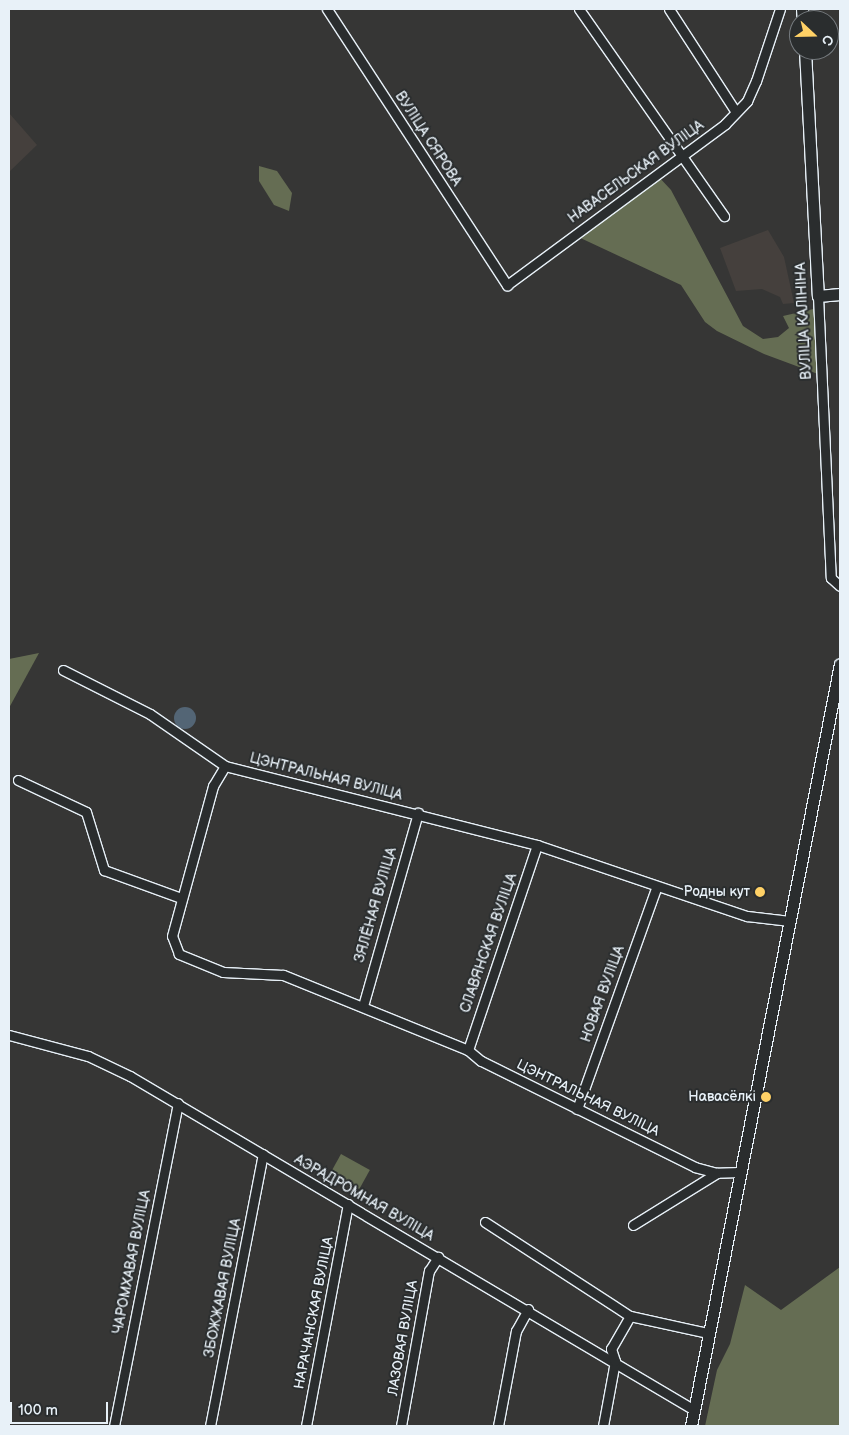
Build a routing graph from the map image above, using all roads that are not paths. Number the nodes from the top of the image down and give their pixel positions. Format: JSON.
{"nodes":[{"id":1,"x":326,"y":9,"type":"edge"},
{"id":2,"x":579,"y":9,"type":"edge"},
{"id":3,"x":669,"y":9,"type":"edge"},
{"id":4,"x":780,"y":9,"type":"edge"},
{"id":5,"x":806,"y":60,"type":"edge"},
{"id":6,"x":736,"y":112,"type":"junction"},
{"id":7,"x":682,"y":159,"type":"junction"},
{"id":8,"x":724,"y":216,"type":"dead end"},
{"id":9,"x":507,"y":285,"type":"joint"},
{"id":10,"x":840,"y":294,"type":"edge"},
{"id":11,"x":818,"y":296,"type":"junction"},
{"id":12,"x":840,"y":586,"type":"edge"},
{"id":13,"x":840,"y":664,"type":"edge"},
{"id":14,"x":63,"y":670,"type":"dead end"},
{"id":15,"x":225,"y":766,"type":"junction"},
{"id":16,"x":18,"y":780,"type":"dead end"},
{"id":17,"x":418,"y":813,"type":"junction"},
{"id":18,"x":537,"y":845,"type":"junction"},
{"id":19,"x":656,"y":888,"type":"junction"},
{"id":20,"x":181,"y":898,"type":"junction"},
{"id":21,"x":790,"y":921,"type":"junction"},
{"id":22,"x":363,"y":1006,"type":"junction"},
{"id":23,"x":9,"y":1035,"type":"edge"},
{"id":24,"x":468,"y":1050,"type":"junction"},
{"id":25,"x":178,"y":1103,"type":"junction"},
{"id":26,"x":577,"y":1109,"type":"junction"},
{"id":27,"x":263,"y":1154,"type":"junction"},
{"id":28,"x":740,"y":1172,"type":"junction"},
{"id":29,"x":717,"y":1173,"type":"junction"},
{"id":30,"x":348,"y":1204,"type":"junction"},
{"id":31,"x":485,"y":1222,"type":"dead end"},
{"id":32,"x":633,"y":1225,"type":"dead end"},
{"id":33,"x":438,"y":1257,"type":"junction"},
{"id":34,"x":528,"y":1309,"type":"junction"},
{"id":35,"x":630,"y":1316,"type":"junction"},
{"id":36,"x":707,"y":1333,"type":"junction"},
{"id":37,"x":614,"y":1361,"type":"junction"},
{"id":38,"x":694,"y":1410,"type":"junction"},
{"id":39,"x":114,"y":1426,"type":"edge"},
{"id":40,"x":210,"y":1426,"type":"edge"},
{"id":41,"x":306,"y":1426,"type":"edge"},
{"id":42,"x":401,"y":1426,"type":"edge"},
{"id":43,"x":498,"y":1426,"type":"edge"},
{"id":44,"x":603,"y":1426,"type":"edge"},
{"id":45,"x":691,"y":1426,"type":"edge"}],
"edges":[{"from":1,"to":9,"type":"street","name":"ВУЛІЦА СЯРОВА"},
{"from":2,"to":7,"type":"street"},
{"from":3,"to":6,"type":"street"},
{"from":4,"to":6,"type":"street","name":"НАВАСЕЛЬСКАЯ ВУЛІЦА"},
{"from":5,"to":11,"type":"main road","name":"ВУЛІЦА КАЛІНІНА"},
{"from":6,"to":7,"type":"street","name":"НАВАСЕЛЬСКАЯ ВУЛІЦА"},
{"from":7,"to":8,"type":"street"},
{"from":7,"to":9,"type":"street","name":"НАВАСЕЛЬСКАЯ ВУЛІЦА"},
{"from":10,"to":11,"type":"main road"},
{"from":11,"to":12,"type":"street","name":"ВУЛІЦА КАЛІНІНА"},
{"from":13,"to":21,"type":"main road"},
{"from":14,"to":15,"type":"street"},
{"from":15,"to":17,"type":"street","name":"ЦЭНТРАЛЬНАЯ ВУЛІЦА"},
{"from":15,"to":20,"type":"street","name":"ЦЭНТРАЛЬНАЯ ВУЛІЦА"},
{"from":16,"to":20,"type":"street"},
{"from":17,"to":18,"type":"street","name":"ЦЭНТРАЛЬНАЯ ВУЛІЦА"},
{"from":17,"to":22,"type":"street","name":"ЗЯЛЁНАЯ ВУЛІЦА"},
{"from":18,"to":19,"type":"street","name":"ЦЭНТРАЛЬНАЯ ВУЛІЦА"},
{"from":18,"to":24,"type":"street","name":"СЛАВЯНСКАЯ ВУЛІЦА"},
{"from":19,"to":21,"type":"street","name":"ЦЭНТРАЛЬНАЯ ВУЛІЦА"},
{"from":19,"to":26,"type":"street","name":"НОВАЯ ВУЛІЦА"},
{"from":20,"to":22,"type":"street","name":"ЦЭНТРАЛЬНАЯ ВУЛІЦА"},
{"from":21,"to":28,"type":"main road"},
{"from":22,"to":24,"type":"street","name":"ЦЭНТРАЛЬНАЯ ВУЛІЦА"},
{"from":23,"to":25,"type":"street","name":"АЭРАДРОМНАЯ ВУЛІЦА"},
{"from":24,"to":26,"type":"street","name":"ЦЭНТРАЛЬНАЯ ВУЛІЦА"},
{"from":25,"to":27,"type":"street","name":"АЭРАДРОМНАЯ ВУЛІЦА"},
{"from":25,"to":39,"type":"street","name":"ЧАРОМХАВАЯ ВУЛІЦА"},
{"from":26,"to":29,"type":"street","name":"ЦЭНТРАЛЬНАЯ ВУЛІЦА"},
{"from":27,"to":30,"type":"street","name":"АЭРАДРОМНАЯ ВУЛІЦА"},
{"from":27,"to":40,"type":"street","name":"ЗБОЖЖАВАЯ ВУЛІЦА"},
{"from":28,"to":29,"type":"street","name":"ЦЭНТРАЛЬНАЯ ВУЛІЦА"},
{"from":28,"to":36,"type":"main road"},
{"from":29,"to":32,"type":"street"},
{"from":30,"to":33,"type":"street","name":"АЭРАДРОМНАЯ ВУЛІЦА"},
{"from":30,"to":41,"type":"street","name":"НАРАЧАНСКАЯ ВУЛІЦА"},
{"from":31,"to":35,"type":"street"},
{"from":33,"to":34,"type":"street","name":"АЭРАДРОМНАЯ ВУЛІЦА"},
{"from":33,"to":42,"type":"street","name":"ЛАЗОВАЯ ВУЛІЦА"},
{"from":34,"to":37,"type":"street","name":"АЭРАДРОМНАЯ ВУЛІЦА"},
{"from":34,"to":43,"type":"street"},
{"from":35,"to":36,"type":"street"},
{"from":35,"to":37,"type":"street"},
{"from":36,"to":38,"type":"main road"},
{"from":37,"to":38,"type":"street","name":"АЭРАДРОМНАЯ ВУЛІЦА"},
{"from":37,"to":44,"type":"street"},
{"from":38,"to":45,"type":"main road"}]}
